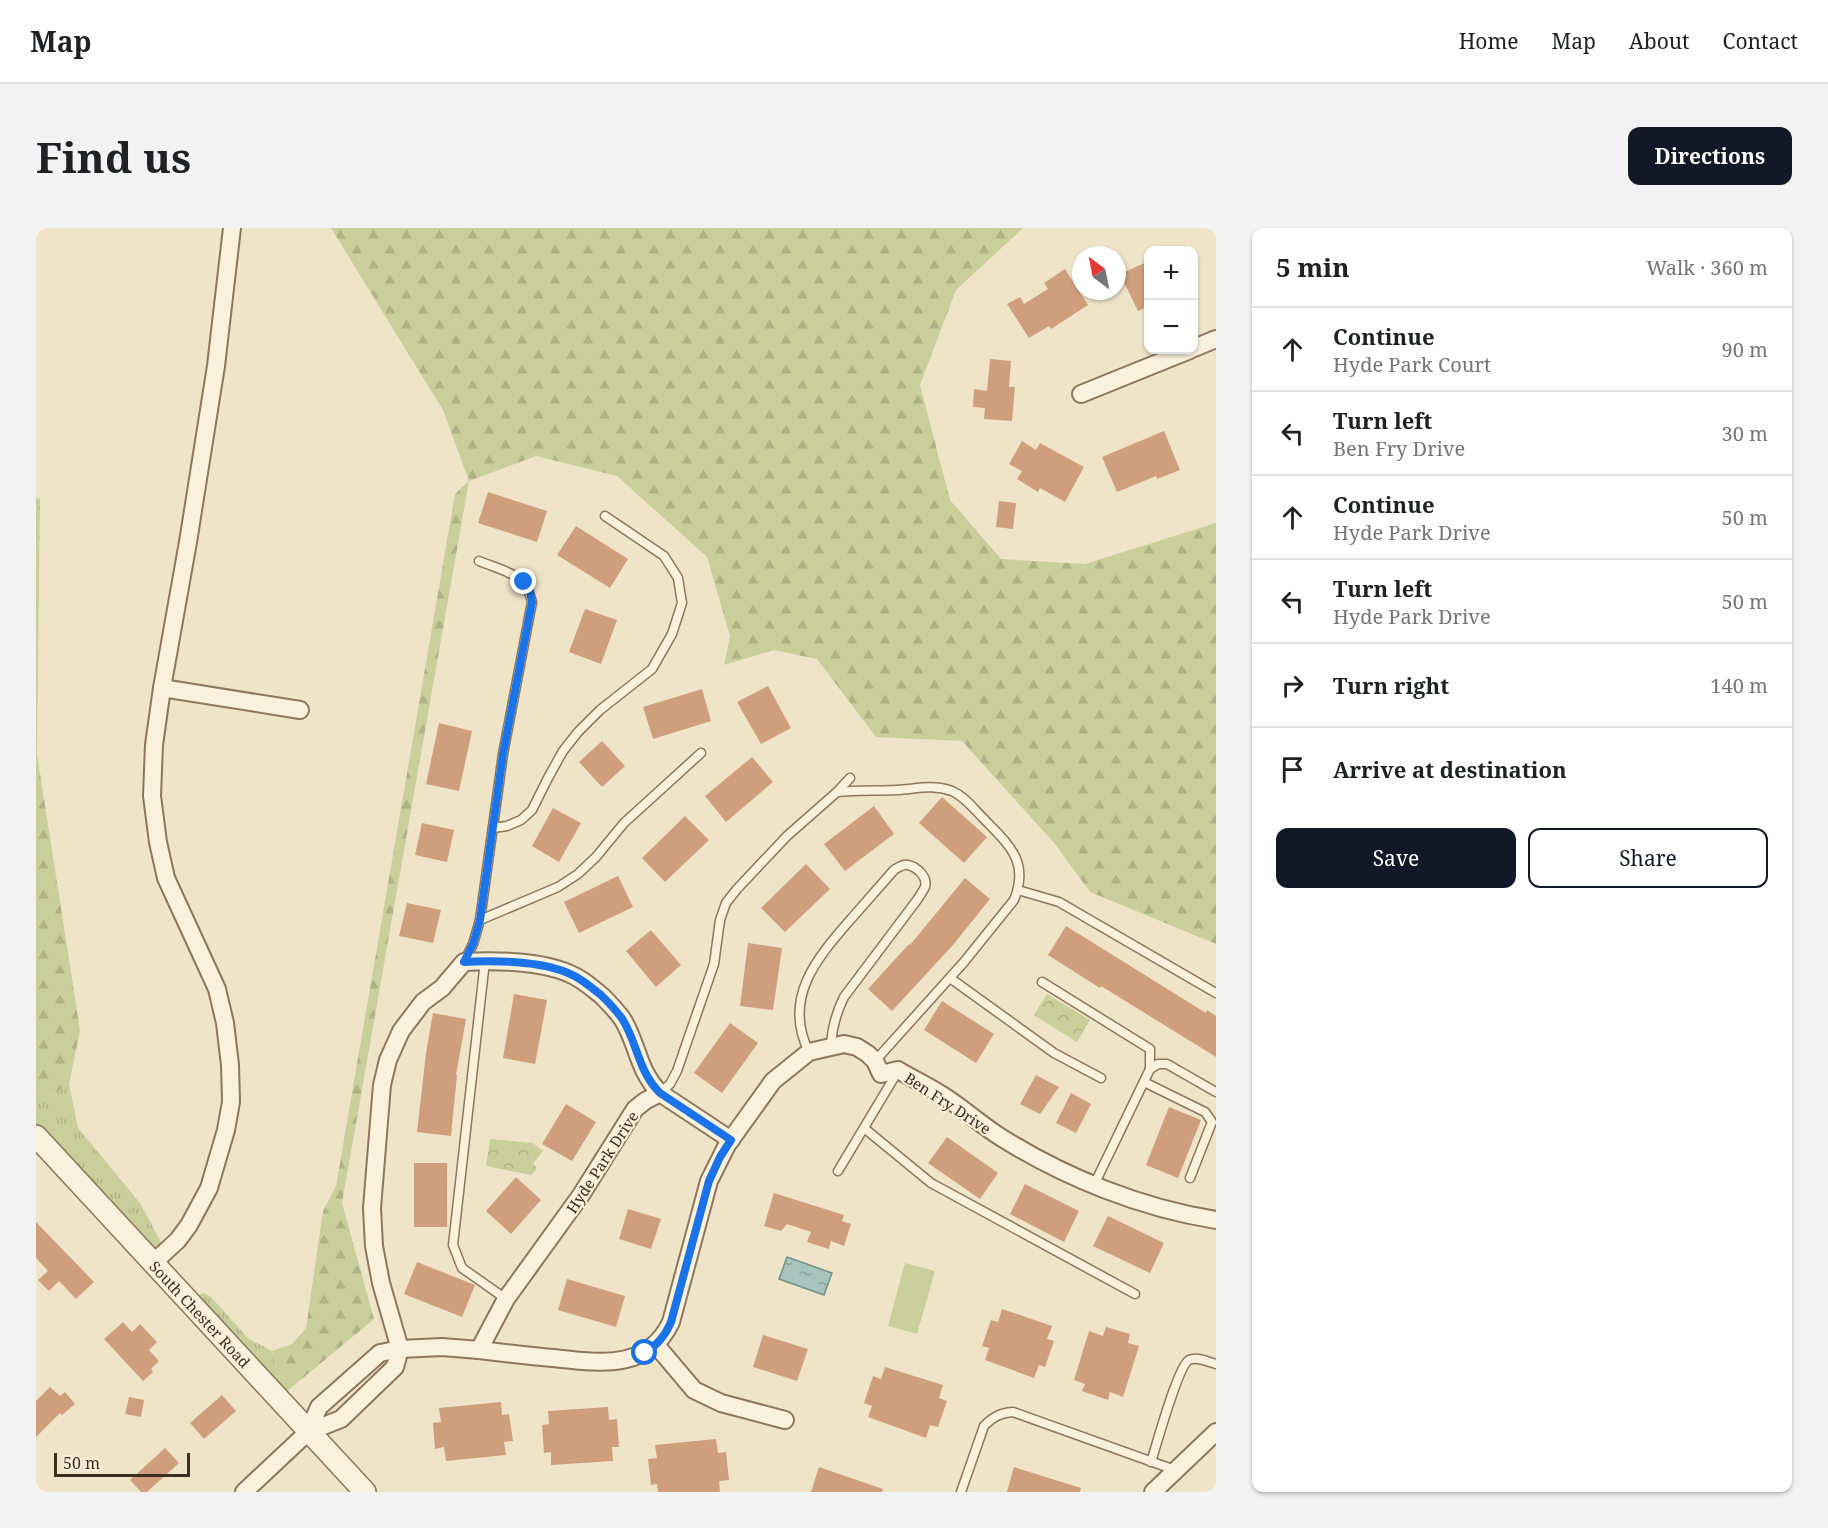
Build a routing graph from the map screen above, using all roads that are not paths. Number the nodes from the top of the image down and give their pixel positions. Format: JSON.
{"nodes":[{"id":1,"x":232,"y":228,"type":"edge"},
{"id":2,"x":1216,"y":339,"type":"edge"},
{"id":3,"x":1198,"y":346,"type":"edge"},
{"id":4,"x":1180,"y":354,"type":"edge"},
{"id":5,"x":1081,"y":394,"type":"dead end"},
{"id":6,"x":605,"y":516,"type":"dead end"},
{"id":7,"x":478,"y":561,"type":"dead end"},
{"id":8,"x":162,"y":688,"type":"junction"},
{"id":9,"x":300,"y":710,"type":"dead end"},
{"id":10,"x":701,"y":753,"type":"dead end"},
{"id":11,"x":850,"y":778,"type":"dead end"},
{"id":12,"x":837,"y":792,"type":"junction"},
{"id":13,"x":493,"y":828,"type":"junction"},
{"id":14,"x":1018,"y":890,"type":"junction"},
{"id":15,"x":480,"y":920,"type":"junction"},
{"id":16,"x":486,"y":961,"type":"junction"},
{"id":17,"x":464,"y":962,"type":"junction"},
{"id":18,"x":950,"y":978,"type":"junction"},
{"id":19,"x":1042,"y":982,"type":"dead end"},
{"id":20,"x":1216,"y":993,"type":"edge"},
{"id":21,"x":831,"y":1046,"type":"junction"},
{"id":22,"x":809,"y":1052,"type":"junction"},
{"id":23,"x":875,"y":1061,"type":"junction"},
{"id":24,"x":1150,"y":1069,"type":"junction"},
{"id":25,"x":898,"y":1070,"type":"junction"},
{"id":26,"x":1101,"y":1078,"type":"dead end"},
{"id":27,"x":1144,"y":1082,"type":"junction"},
{"id":28,"x":1216,"y":1092,"type":"edge"},
{"id":29,"x":660,"y":1093,"type":"junction"},
{"id":30,"x":864,"y":1128,"type":"junction"},
{"id":31,"x":36,"y":1136,"type":"edge"},
{"id":32,"x":731,"y":1140,"type":"junction"},
{"id":33,"x":838,"y":1171,"type":"dead end"},
{"id":34,"x":1190,"y":1178,"type":"dead end"},
{"id":35,"x":1094,"y":1185,"type":"junction"},
{"id":36,"x":1216,"y":1220,"type":"edge"},
{"id":37,"x":153,"y":1263,"type":"junction"},
{"id":38,"x":1134,"y":1293,"type":"dead end"},
{"id":39,"x":506,"y":1299,"type":"junction"},
{"id":40,"x":656,"y":1345,"type":"junction"},
{"id":41,"x":400,"y":1349,"type":"junction"},
{"id":42,"x":479,"y":1350,"type":"junction"},
{"id":43,"x":1216,"y":1364,"type":"edge"},
{"id":44,"x":785,"y":1420,"type":"dead end"},
{"id":45,"x":308,"y":1432,"type":"junction"},
{"id":46,"x":1216,"y":1432,"type":"edge"},
{"id":47,"x":1151,"y":1462,"type":"junction"},
{"id":48,"x":1177,"y":1470,"type":"junction"},
{"id":49,"x":244,"y":1492,"type":"edge"},
{"id":50,"x":365,"y":1492,"type":"edge"},
{"id":51,"x":961,"y":1492,"type":"edge"},
{"id":52,"x":1153,"y":1492,"type":"edge"}],
"edges":[{"from":1,"to":8,"type":"street"},
{"from":2,"to":3,"type":"street"},
{"from":4,"to":5,"type":"street"},
{"from":6,"to":13,"type":"lane"},
{"from":7,"to":13,"type":"lane"},
{"from":8,"to":9,"type":"street"},
{"from":8,"to":37,"type":"street"},
{"from":10,"to":15,"type":"lane"},
{"from":11,"to":12,"type":"lane"},
{"from":12,"to":14,"type":"lane"},
{"from":12,"to":29,"type":"lane"},
{"from":13,"to":15,"type":"lane"},
{"from":14,"to":18,"type":"lane"},
{"from":14,"to":20,"type":"lane"},
{"from":15,"to":17,"type":"lane"},
{"from":16,"to":17,"type":"street"},
{"from":16,"to":29,"type":"street"},
{"from":16,"to":39,"type":"lane"},
{"from":17,"to":41,"type":"street"},
{"from":18,"to":23,"type":"lane"},
{"from":18,"to":26,"type":"lane"},
{"from":19,"to":24,"type":"lane"},
{"from":21,"to":22,"type":"street","name":"Ben Fry Drive"},
{"from":21,"to":22,"type":"lane"},
{"from":21,"to":23,"type":"street","name":"Ben Fry Drive"},
{"from":22,"to":32,"type":"street","name":"Ben Fry Drive"},
{"from":23,"to":25,"type":"street","name":"Ben Fry Drive"},
{"from":24,"to":27,"type":"lane"},
{"from":24,"to":28,"type":"lane"},
{"from":25,"to":30,"type":"lane"},
{"from":25,"to":35,"type":"street","name":"Ben Fry Drive"},
{"from":27,"to":34,"type":"lane"},
{"from":27,"to":35,"type":"lane"},
{"from":29,"to":32,"type":"street"},
{"from":29,"to":39,"type":"street","name":"Hyde Park Drive"},
{"from":30,"to":33,"type":"lane"},
{"from":30,"to":38,"type":"lane"},
{"from":31,"to":37,"type":"street","name":"South Chester Road"},
{"from":32,"to":40,"type":"street","name":"Ben Fry Drive"},
{"from":35,"to":36,"type":"street","name":"Ben Fry Drive"},
{"from":37,"to":45,"type":"street","name":"South Chester Road"},
{"from":39,"to":42,"type":"street","name":"Hyde Park Drive"},
{"from":40,"to":42,"type":"street"},
{"from":40,"to":44,"type":"street"},
{"from":41,"to":42,"type":"street"},
{"from":41,"to":45,"type":"street"},
{"from":41,"to":45,"type":"street"},
{"from":43,"to":47,"type":"lane"},
{"from":45,"to":49,"type":"street"},
{"from":45,"to":50,"type":"street","name":"South Chester Road"},
{"from":46,"to":48,"type":"street"},
{"from":47,"to":48,"type":"lane"},
{"from":47,"to":51,"type":"lane"},
{"from":48,"to":52,"type":"street"}]}
